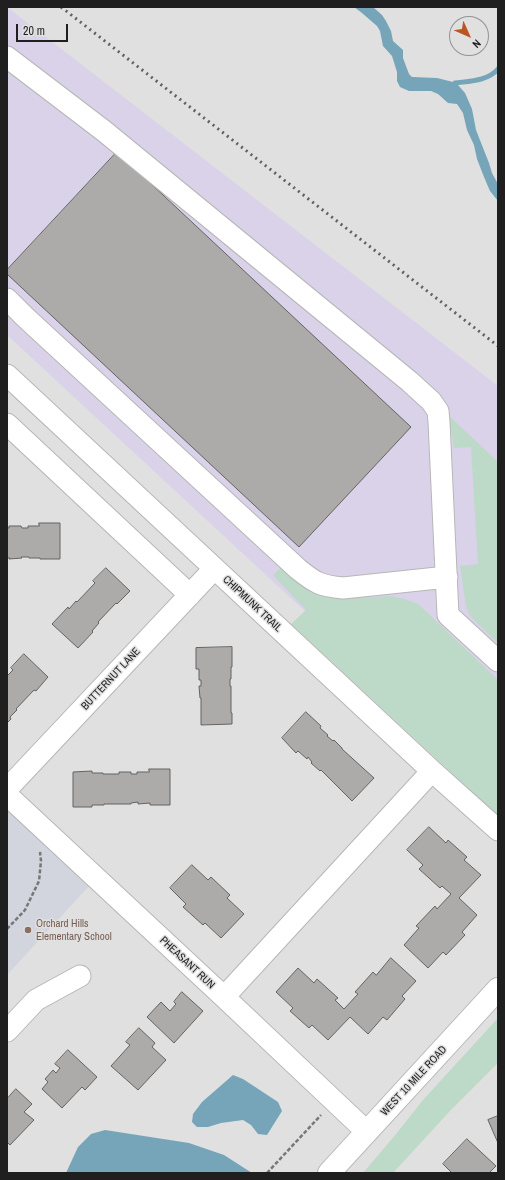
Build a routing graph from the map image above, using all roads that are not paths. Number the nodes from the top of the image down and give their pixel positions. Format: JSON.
{"nodes":[{"id":1,"x":7,"y":57,"type":"edge"},
{"id":2,"x":7,"y":299,"type":"edge"},
{"id":3,"x":7,"y":375,"type":"edge"},
{"id":4,"x":7,"y":424,"type":"edge"},
{"id":5,"x":214,"y":569,"type":"junction"},
{"id":6,"x":447,"y":577,"type":"junction"},
{"id":7,"x":190,"y":594,"type":"junction"},
{"id":8,"x":498,"y":661,"type":"edge"},
{"id":9,"x":432,"y":771,"type":"junction"},
{"id":10,"x":7,"y":789,"type":"edge"},
{"id":11,"x":7,"y":795,"type":"edge"},
{"id":12,"x":498,"y":830,"type":"edge"},
{"id":13,"x":80,"y":976,"type":"dead end"},
{"id":14,"x":498,"y":989,"type":"edge"},
{"id":15,"x":224,"y":997,"type":"junction"},
{"id":16,"x":7,"y":1031,"type":"edge"},
{"id":17,"x":367,"y":1132,"type":"junction"},
{"id":18,"x":329,"y":1173,"type":"edge"}],
"edges":[{"from":1,"to":6,"type":"street"},
{"from":2,"to":6,"type":"street"},
{"from":3,"to":5,"type":"street","name":"CHIPMUNK TRAIL"},
{"from":4,"to":7,"type":"street"},
{"from":5,"to":7,"type":"street","name":"BUTTERNUT LANE"},
{"from":5,"to":9,"type":"street","name":"CHIPMUNK TRAIL"},
{"from":6,"to":8,"type":"street"},
{"from":7,"to":10,"type":"street","name":"BUTTERNUT LANE"},
{"from":9,"to":12,"type":"street","name":"CHIPMUNK TRAIL"},
{"from":9,"to":15,"type":"street"},
{"from":11,"to":15,"type":"street","name":"PHEASANT RUN"},
{"from":13,"to":16,"type":"street"},
{"from":14,"to":17,"type":"main road","name":"WEST 10 MILE ROAD"},
{"from":15,"to":17,"type":"street","name":"PHEASANT RUN"},
{"from":17,"to":18,"type":"main road","name":"WEST 10 MILE ROAD"}]}
